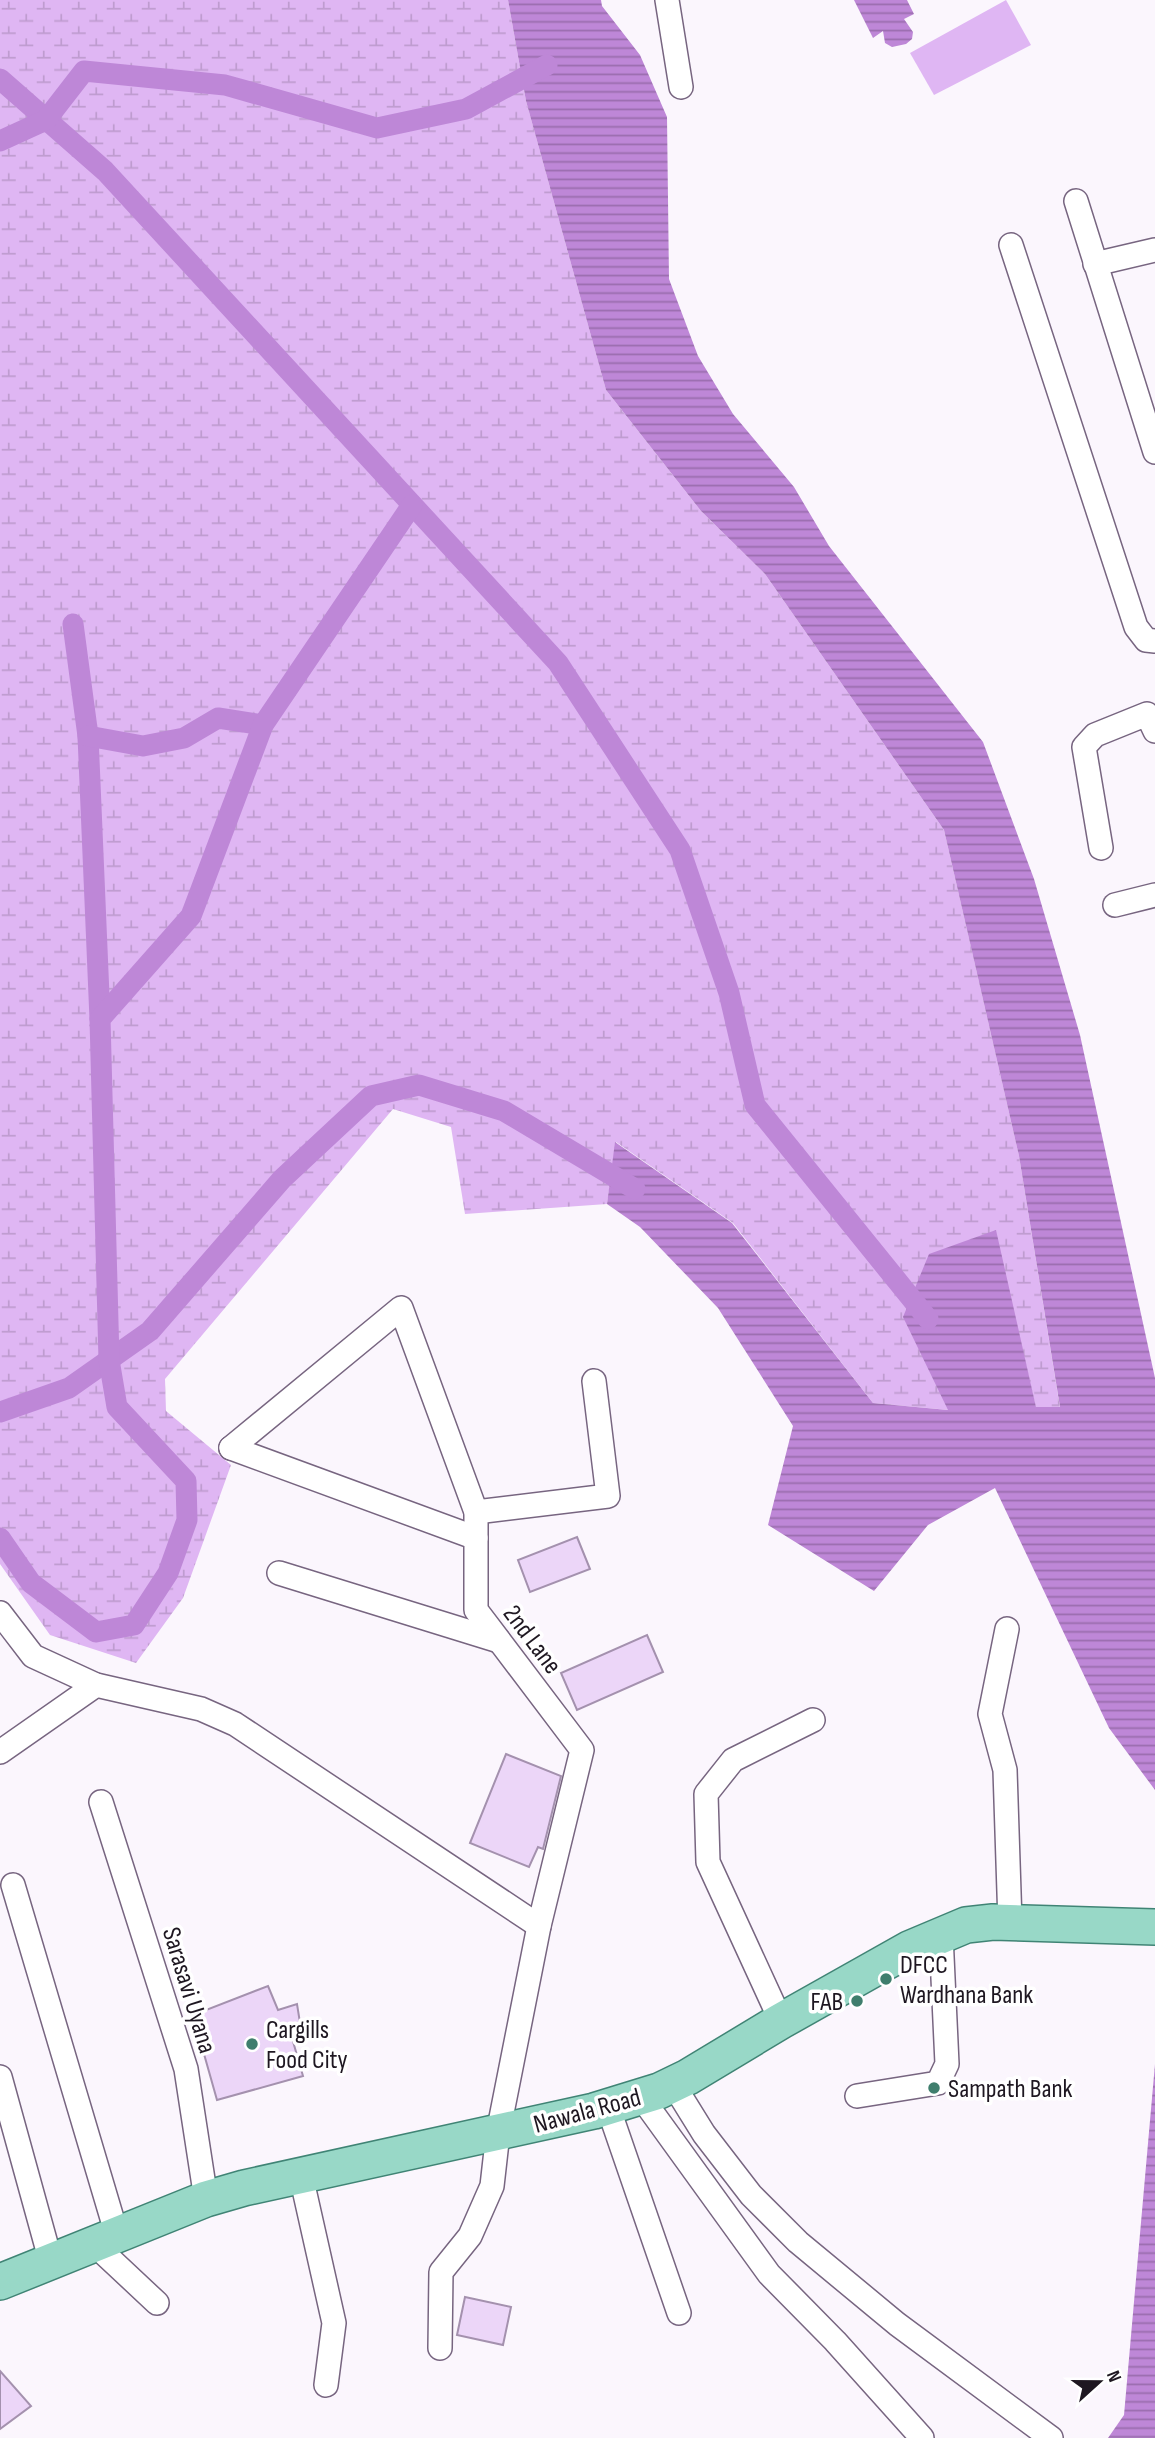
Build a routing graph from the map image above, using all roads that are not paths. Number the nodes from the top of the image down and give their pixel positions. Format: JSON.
{"nodes":[{"id":1,"x":667,"y":0,"type":"edge"},
{"id":2,"x":681,"y":87,"type":"dead end"},
{"id":3,"x":1076,"y":201,"type":"dead end"},
{"id":4,"x":1011,"y":245,"type":"dead end"},
{"id":5,"x":1155,"y":250,"type":"edge"},
{"id":6,"x":1095,"y":264,"type":"junction"},
{"id":7,"x":1155,"y":452,"type":"edge"},
{"id":8,"x":1155,"y":641,"type":"edge"},
{"id":9,"x":1155,"y":731,"type":"edge"},
{"id":10,"x":1101,"y":848,"type":"dead end"},
{"id":11,"x":1155,"y":895,"type":"edge"},
{"id":12,"x":1115,"y":905,"type":"dead end"},
{"id":13,"x":594,"y":1381,"type":"dead end"},
{"id":14,"x":476,"y":1512,"type":"junction"},
{"id":15,"x":476,"y":1538,"type":"junction"},
{"id":16,"x":279,"y":1573,"type":"dead end"},
{"id":17,"x":0,"y":1613,"type":"edge"},
{"id":18,"x":1007,"y":1629,"type":"dead end"},
{"id":19,"x":499,"y":1641,"type":"junction"},
{"id":20,"x":96,"y":1685,"type":"junction"},
{"id":21,"x":813,"y":1720,"type":"dead end"},
{"id":22,"x":0,"y":1752,"type":"edge"},
{"id":23,"x":101,"y":1802,"type":"dead end"},
{"id":24,"x":13,"y":1885,"type":"dead end"},
{"id":25,"x":1010,"y":1923,"type":"junction"},
{"id":26,"x":539,"y":1926,"type":"junction"},
{"id":27,"x":1155,"y":1927,"type":"edge"},
{"id":28,"x":941,"y":1935,"type":"junction"},
{"id":29,"x":782,"y":2021,"type":"junction"},
{"id":30,"x":0,"y":2077,"type":"edge"},
{"id":31,"x":673,"y":2084,"type":"junction"},
{"id":32,"x":857,"y":2096,"type":"dead end"},
{"id":33,"x":641,"y":2097,"type":"junction"},
{"id":34,"x":608,"y":2107,"type":"junction"},
{"id":35,"x":498,"y":2133,"type":"junction"},
{"id":36,"x":302,"y":2176,"type":"junction"},
{"id":37,"x":206,"y":2199,"type":"junction"},
{"id":38,"x":106,"y":2239,"type":"junction"},
{"id":39,"x":51,"y":2262,"type":"junction"},
{"id":40,"x":0,"y":2282,"type":"edge"},
{"id":41,"x":157,"y":2303,"type":"dead end"},
{"id":42,"x":679,"y":2313,"type":"dead end"},
{"id":43,"x":440,"y":2348,"type":"dead end"},
{"id":44,"x":326,"y":2385,"type":"dead end"},
{"id":45,"x":922,"y":2438,"type":"edge"},
{"id":46,"x":1051,"y":2438,"type":"edge"}],
"edges":[{"from":1,"to":2,"type":"street"},
{"from":3,"to":6,"type":"street"},
{"from":4,"to":8,"type":"street"},
{"from":5,"to":6,"type":"street"},
{"from":6,"to":7,"type":"street"},
{"from":9,"to":10,"type":"street"},
{"from":11,"to":12,"type":"street"},
{"from":13,"to":14,"type":"street"},
{"from":14,"to":15,"type":"street","name":"2nd Lane"},
{"from":14,"to":15,"type":"street","name":"2nd Lane"},
{"from":15,"to":19,"type":"street","name":"2nd Lane"},
{"from":16,"to":19,"type":"street"},
{"from":17,"to":20,"type":"street"},
{"from":18,"to":25,"type":"street"},
{"from":19,"to":26,"type":"street","name":"2nd Lane"},
{"from":20,"to":22,"type":"street"},
{"from":20,"to":26,"type":"street"},
{"from":21,"to":29,"type":"street"},
{"from":23,"to":37,"type":"street","name":"Sarasavi Uyana"},
{"from":24,"to":38,"type":"street"},
{"from":25,"to":27,"type":"main road","name":"Nawala Road"},
{"from":25,"to":28,"type":"main road","name":"Nawala Road"},
{"from":26,"to":35,"type":"street","name":"2nd Lane"},
{"from":28,"to":29,"type":"main road","name":"Nawala Road"},
{"from":28,"to":32,"type":"street"},
{"from":29,"to":31,"type":"main road","name":"Nawala Road"},
{"from":30,"to":39,"type":"street"},
{"from":31,"to":33,"type":"main road","name":"Nawala Road"},
{"from":31,"to":46,"type":"street"},
{"from":33,"to":34,"type":"main road","name":"Nawala Road"},
{"from":33,"to":45,"type":"street"},
{"from":34,"to":35,"type":"main road","name":"Nawala Road"},
{"from":34,"to":42,"type":"street"},
{"from":35,"to":36,"type":"main road","name":"Nawala Road"},
{"from":35,"to":43,"type":"street","name":"2nd Lane"},
{"from":36,"to":37,"type":"main road","name":"Nawala Road"},
{"from":36,"to":44,"type":"street"},
{"from":37,"to":38,"type":"main road","name":"Nawala Road"},
{"from":38,"to":39,"type":"main road","name":"Nawala Road"},
{"from":38,"to":41,"type":"street"},
{"from":39,"to":40,"type":"main road","name":"Nawala Road"}]}
